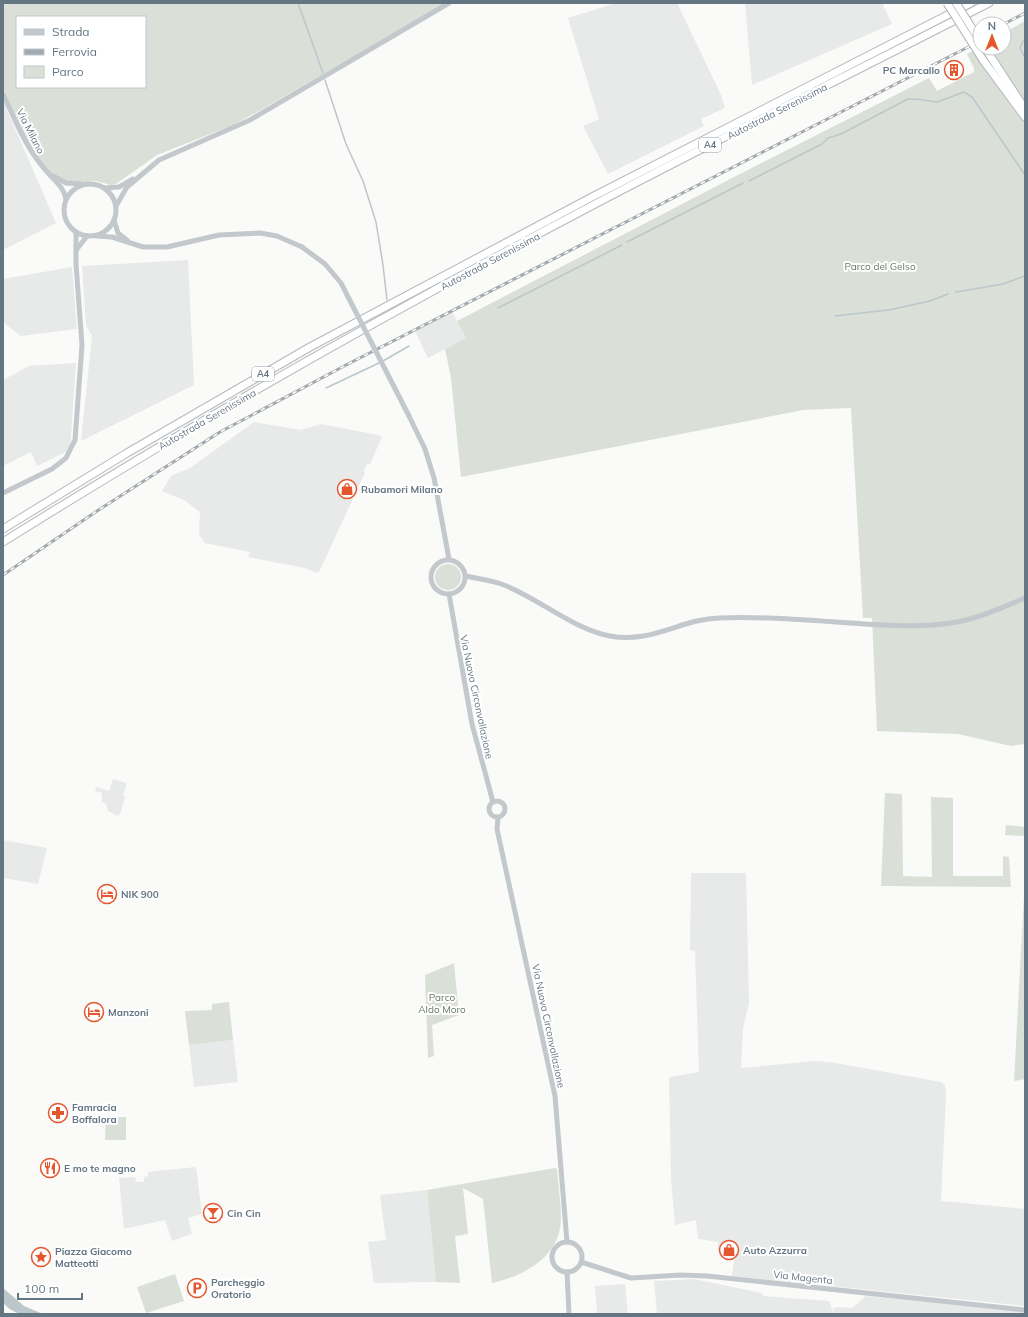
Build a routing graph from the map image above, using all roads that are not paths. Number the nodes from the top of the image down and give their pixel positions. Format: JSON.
{"nodes":[{"id":1,"x":449,"y":3,"type":"edge"},
{"id":2,"x":947,"y":3,"type":"edge"},
{"id":3,"x":956,"y":3,"type":"edge"},
{"id":4,"x":971,"y":3,"type":"edge"},
{"id":5,"x":989,"y":3,"type":"edge"},
{"id":6,"x":972,"y":28,"type":"edge"},
{"id":7,"x":986,"y":58,"type":"junction"},
{"id":8,"x":3,"y":94,"type":"edge"},
{"id":9,"x":1025,"y":109,"type":"edge"},
{"id":10,"x":1025,"y":117,"type":"edge"},
{"id":11,"x":48,"y":174,"type":"junction"},
{"id":12,"x":137,"y":177,"type":"junction"},
{"id":13,"x":87,"y":184,"type":"junction"},
{"id":14,"x":104,"y":188,"type":"junction"},
{"id":15,"x":66,"y":199,"type":"junction"},
{"id":16,"x":116,"y":206,"type":"junction"},
{"id":17,"x":114,"y":220,"type":"junction"},
{"id":18,"x":76,"y":233,"type":"junction"},
{"id":19,"x":87,"y":236,"type":"junction"},
{"id":20,"x":96,"y":236,"type":"junction"},
{"id":21,"x":131,"y":243,"type":"junction"},
{"id":22,"x":76,"y":252,"type":"junction"},
{"id":23,"x":3,"y":493,"type":"edge"},
{"id":24,"x":3,"y":529,"type":"edge"},
{"id":25,"x":3,"y":542,"type":"edge"},
{"id":26,"x":449,"y":559,"type":"junction"},
{"id":27,"x":466,"y":576,"type":"junction"},
{"id":28,"x":449,"y":594,"type":"junction"},
{"id":29,"x":1025,"y":598,"type":"edge"},
{"id":30,"x":493,"y":802,"type":"junction"},
{"id":31,"x":498,"y":817,"type":"junction"},
{"id":32,"x":567,"y":1242,"type":"junction"},
{"id":33,"x":581,"y":1262,"type":"junction"},
{"id":34,"x":567,"y":1272,"type":"junction"},
{"id":35,"x":1025,"y":1310,"type":"edge"},
{"id":36,"x":569,"y":1314,"type":"edge"}],
"edges":[{"from":1,"to":12,"type":"street"},
{"from":2,"to":7,"type":"highway","bridge":true},
{"from":3,"to":6,"type":"highway","bridge":true},
{"from":4,"to":24,"type":"highway","name":"Autostrada Serenissima","number":"A4"},
{"from":5,"to":25,"type":"highway","name":"Autostrada Serenissima","number":"A4"},
{"from":7,"to":9,"type":"highway"},
{"from":7,"to":10,"type":"highway"},
{"from":8,"to":11,"type":"street","name":"Via Milano"},
{"from":11,"to":13,"type":"street","name":"Via Milano"},
{"from":11,"to":15,"type":"street","name":"Via Milano"},
{"from":12,"to":14,"type":"street"},
{"from":12,"to":16,"type":"street"},
{"from":13,"to":14,"type":"street"},
{"from":13,"to":15,"type":"street"},
{"from":14,"to":16,"type":"street"},
{"from":15,"to":18,"type":"street"},
{"from":16,"to":17,"type":"street"},
{"from":17,"to":20,"type":"street"},
{"from":17,"to":21,"type":"street"},
{"from":18,"to":19,"type":"street"},
{"from":18,"to":22,"type":"street"},
{"from":19,"to":20,"type":"street"},
{"from":19,"to":22,"type":"street"},
{"from":20,"to":21,"type":"street"},
{"from":21,"to":26,"type":"street","bridge":true},
{"from":22,"to":23,"type":"street"},
{"from":26,"to":27,"type":"street"},
{"from":26,"to":28,"type":"street"},
{"from":27,"to":28,"type":"street"},
{"from":27,"to":29,"type":"street"},
{"from":28,"to":30,"type":"street","name":"Via Nuova Circonvallazione"},
{"from":30,"to":31,"type":"street"},
{"from":30,"to":31,"type":"street"},
{"from":31,"to":32,"type":"street","name":"Via Nuova Circonvallazione"},
{"from":32,"to":33,"type":"street"},
{"from":32,"to":34,"type":"street"},
{"from":33,"to":34,"type":"street"},
{"from":33,"to":35,"type":"street","name":"Via Magenta"},
{"from":34,"to":36,"type":"street"}]}
